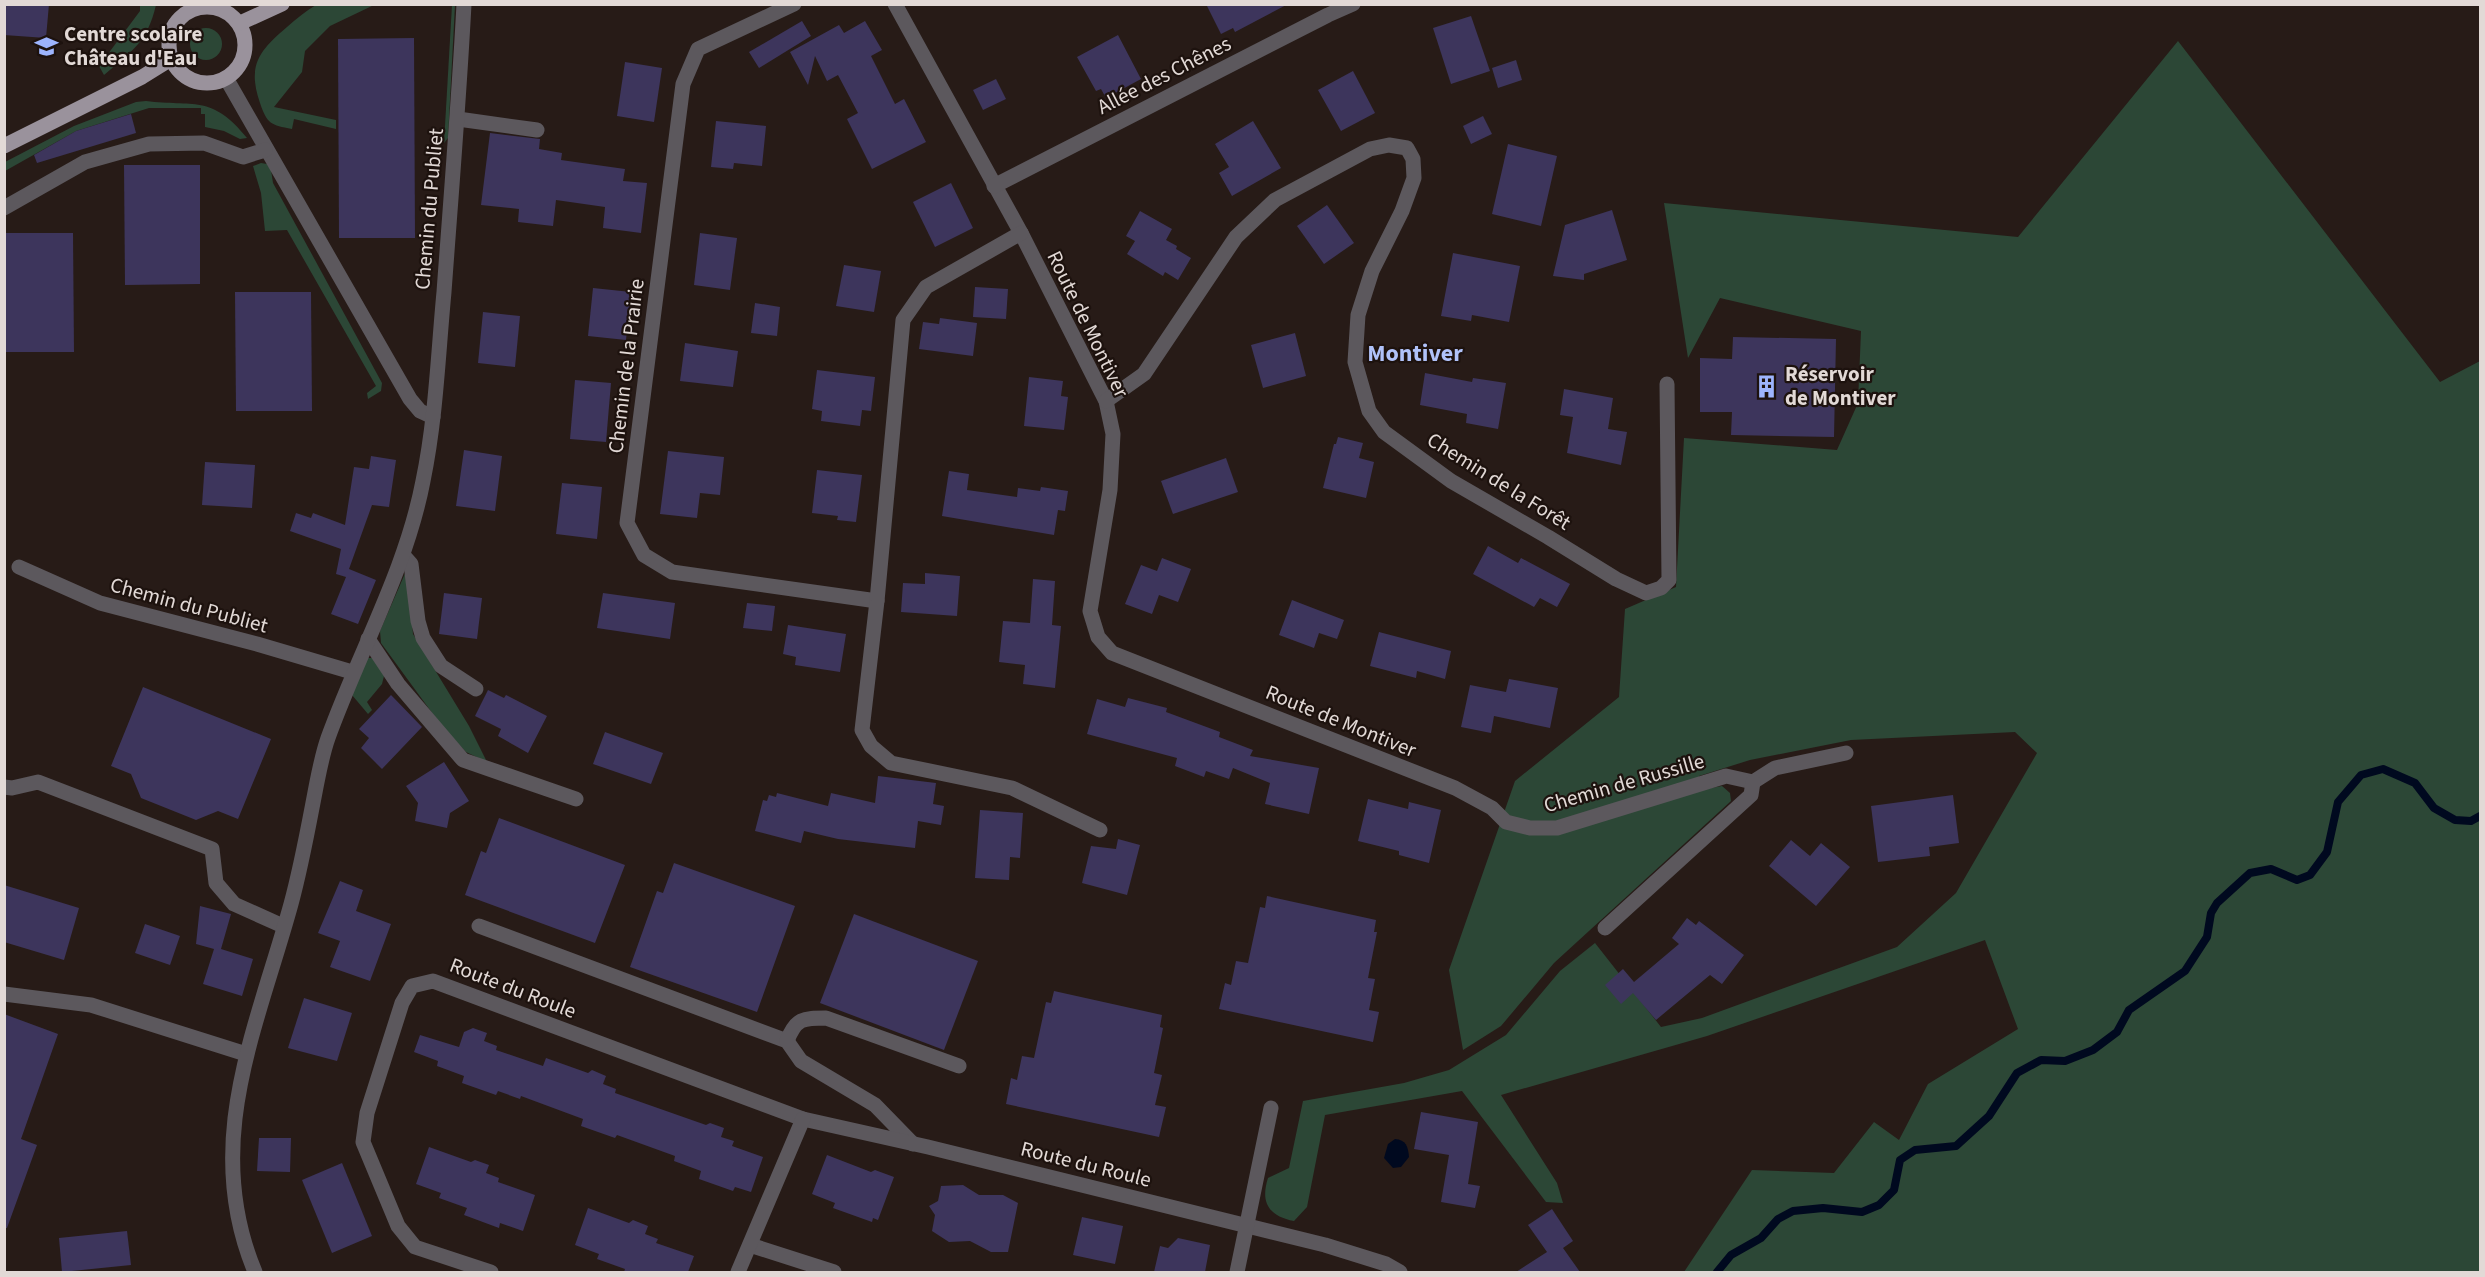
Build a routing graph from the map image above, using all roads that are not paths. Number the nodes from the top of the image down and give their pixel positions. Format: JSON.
{"nodes":[{"id":1,"x":282,"y":4,"type":"edge"},
{"id":2,"x":464,"y":4,"type":"edge"},
{"id":3,"x":794,"y":4,"type":"edge"},
{"id":4,"x":895,"y":4,"type":"edge"},
{"id":5,"x":1353,"y":4,"type":"edge"},
{"id":6,"x":197,"y":6,"type":"edge"},
{"id":7,"x":240,"y":23,"type":"junction"},
{"id":8,"x":171,"y":59,"type":"junction"},
{"id":9,"x":226,"y":78,"type":"junction"},
{"id":10,"x":458,"y":119,"type":"junction"},
{"id":11,"x":537,"y":130,"type":"dead end"},
{"id":12,"x":4,"y":146,"type":"edge"},
{"id":13,"x":265,"y":150,"type":"junction"},
{"id":14,"x":994,"y":186,"type":"junction"},
{"id":15,"x":4,"y":207,"type":"edge"},
{"id":16,"x":1021,"y":234,"type":"junction"},
{"id":17,"x":1667,"y":384,"type":"dead end"},
{"id":18,"x":1106,"y":401,"type":"junction"},
{"id":19,"x":433,"y":417,"type":"junction"},
{"id":20,"x":403,"y":555,"type":"junction"},
{"id":21,"x":19,"y":567,"type":"dead end"},
{"id":22,"x":877,"y":601,"type":"junction"},
{"id":23,"x":368,"y":639,"type":"junction"},
{"id":24,"x":352,"y":672,"type":"junction"},
{"id":25,"x":476,"y":689,"type":"dead end"},
{"id":26,"x":1846,"y":753,"type":"dead end"},
{"id":27,"x":1753,"y":782,"type":"junction"},
{"id":28,"x":4,"y":787,"type":"edge"},
{"id":29,"x":576,"y":799,"type":"dead end"},
{"id":30,"x":1478,"y":801,"type":"joint"},
{"id":31,"x":1100,"y":830,"type":"dead end"},
{"id":32,"x":283,"y":926,"type":"junction"},
{"id":33,"x":479,"y":926,"type":"dead end"},
{"id":34,"x":1605,"y":928,"type":"dead end"},
{"id":35,"x":4,"y":994,"type":"edge"},
{"id":36,"x":788,"y":1041,"type":"junction"},
{"id":37,"x":246,"y":1054,"type":"junction"},
{"id":38,"x":959,"y":1066,"type":"dead end"},
{"id":39,"x":1271,"y":1108,"type":"dead end"},
{"id":40,"x":803,"y":1119,"type":"junction"},
{"id":41,"x":913,"y":1144,"type":"junction"},
{"id":42,"x":1248,"y":1226,"type":"junction"},
{"id":43,"x":750,"y":1245,"type":"junction"},
{"id":44,"x":255,"y":1272,"type":"edge"},
{"id":45,"x":490,"y":1272,"type":"edge"},
{"id":46,"x":738,"y":1272,"type":"edge"},
{"id":47,"x":834,"y":1272,"type":"edge"},
{"id":48,"x":1237,"y":1272,"type":"edge"},
{"id":49,"x":1400,"y":1272,"type":"edge"}],
"edges":[{"from":1,"to":7,"type":"main road"},
{"from":2,"to":10,"type":"street","name":"Chemin du Publiet"},
{"from":3,"to":22,"type":"street","name":"Chemin de la Prairie"},
{"from":4,"to":14,"type":"street","name":"Route de Montiver"},
{"from":5,"to":14,"type":"street","name":"Allée des Chênes"},
{"from":6,"to":7,"type":"main road"},
{"from":6,"to":8,"type":"main road"},
{"from":7,"to":9,"type":"main road"},
{"from":8,"to":9,"type":"main road"},
{"from":8,"to":12,"type":"main road"},
{"from":9,"to":13,"type":"street"},
{"from":10,"to":11,"type":"street"},
{"from":10,"to":19,"type":"street","name":"Chemin du Publiet"},
{"from":13,"to":15,"type":"street"},
{"from":13,"to":19,"type":"street"},
{"from":14,"to":16,"type":"street","name":"Route de Montiver"},
{"from":16,"to":18,"type":"street","name":"Route de Montiver"},
{"from":16,"to":22,"type":"street"},
{"from":17,"to":18,"type":"street","name":"Chemin de la Forêt"},
{"from":18,"to":30,"type":"street","name":"Route de Montiver"},
{"from":19,"to":20,"type":"street","name":"Chemin du Publiet"},
{"from":20,"to":23,"type":"street","name":"Chemin du Publiet"},
{"from":20,"to":25,"type":"street"},
{"from":21,"to":24,"type":"street","name":"Chemin du Publiet"},
{"from":22,"to":31,"type":"street"},
{"from":23,"to":24,"type":"street","name":"Chemin du Publiet"},
{"from":23,"to":29,"type":"street"},
{"from":24,"to":32,"type":"street","name":"Chemin du Publiet"},
{"from":26,"to":27,"type":"street"},
{"from":27,"to":30,"type":"street","name":"Chemin de Russille"},
{"from":27,"to":34,"type":"street"},
{"from":28,"to":32,"type":"street"},
{"from":32,"to":37,"type":"street","name":"Chemin du Publiet"},
{"from":33,"to":36,"type":"street"},
{"from":35,"to":37,"type":"street"},
{"from":36,"to":38,"type":"street"},
{"from":36,"to":41,"type":"street"},
{"from":37,"to":44,"type":"street","name":"Chemin du Publiet"},
{"from":39,"to":42,"type":"street"},
{"from":40,"to":41,"type":"street","name":"Route du Roule"},
{"from":40,"to":43,"type":"street"},
{"from":40,"to":45,"type":"street","name":"Route du Roule"},
{"from":41,"to":42,"type":"street","name":"Route du Roule"},
{"from":42,"to":48,"type":"street"},
{"from":42,"to":49,"type":"street","name":"Route du Roule"},
{"from":43,"to":46,"type":"street"},
{"from":43,"to":47,"type":"street"}]}
